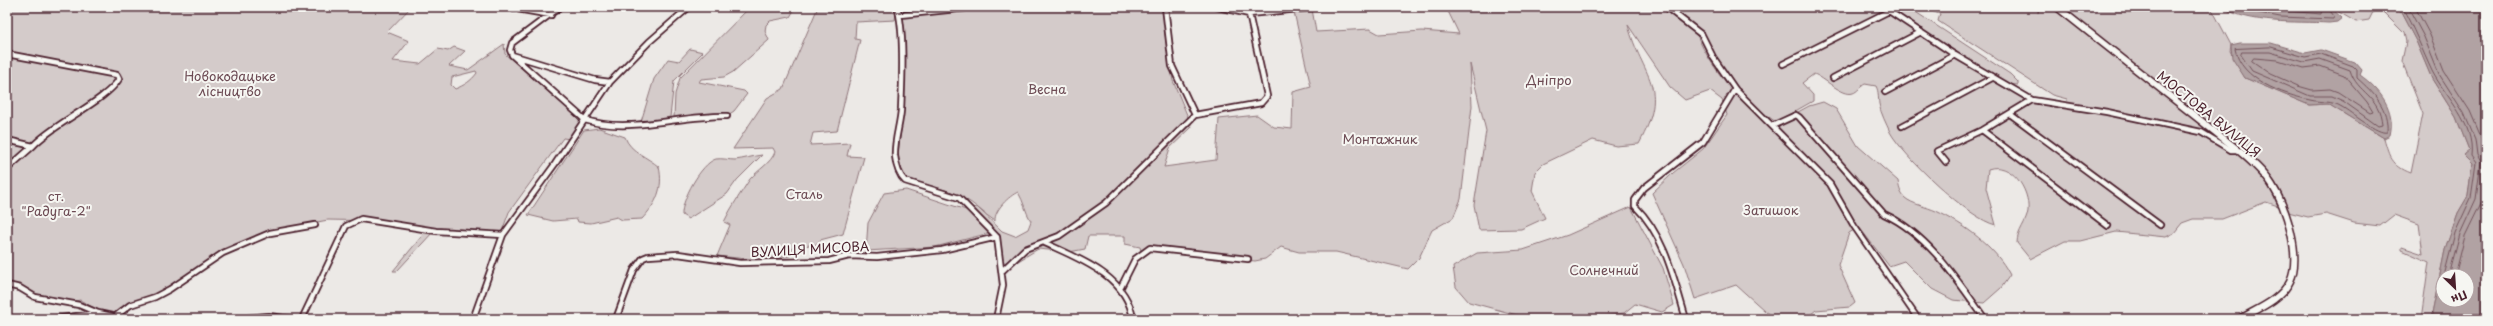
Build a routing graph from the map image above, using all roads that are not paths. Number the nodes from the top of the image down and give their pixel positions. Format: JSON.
{"nodes":[{"id":1,"x":506,"y":7,"type":"edge"},
{"id":2,"x":560,"y":7,"type":"edge"},
{"id":3,"x":689,"y":7,"type":"edge"},
{"id":4,"x":897,"y":7,"type":"edge"},
{"id":5,"x":976,"y":7,"type":"edge"},
{"id":6,"x":1165,"y":7,"type":"edge"},
{"id":7,"x":1218,"y":7,"type":"edge"},
{"id":8,"x":1318,"y":7,"type":"edge"},
{"id":9,"x":1666,"y":7,"type":"edge"},
{"id":10,"x":2057,"y":7,"type":"edge"},
{"id":11,"x":1249,"y":14,"type":"junction"},
{"id":12,"x":551,"y":15,"type":"junction"},
{"id":13,"x":900,"y":15,"type":"junction"},
{"id":14,"x":1920,"y":32,"type":"junction"},
{"id":15,"x":7,"y":54,"type":"edge"},
{"id":16,"x":512,"y":55,"type":"junction"},
{"id":17,"x":1955,"y":55,"type":"junction"},
{"id":18,"x":1783,"y":64,"type":"dead end"},
{"id":19,"x":1834,"y":78,"type":"dead end"},
{"id":20,"x":1992,"y":78,"type":"junction"},
{"id":21,"x":610,"y":82,"type":"junction"},
{"id":22,"x":1735,"y":89,"type":"junction"},
{"id":23,"x":1885,"y":92,"type":"dead end"},
{"id":24,"x":2032,"y":100,"type":"junction"},
{"id":25,"x":2010,"y":114,"type":"junction"},
{"id":26,"x":1195,"y":115,"type":"junction"},
{"id":27,"x":727,"y":116,"type":"dead end"},
{"id":28,"x":585,"y":120,"type":"junction"},
{"id":29,"x":1772,"y":126,"type":"junction"},
{"id":30,"x":1902,"y":126,"type":"dead end"},
{"id":31,"x":1982,"y":130,"type":"junction"},
{"id":32,"x":7,"y":140,"type":"edge"},
{"id":33,"x":33,"y":146,"type":"junction"},
{"id":34,"x":2238,"y":150,"type":"junction"},
{"id":35,"x":1946,"y":162,"type":"dead end"},
{"id":36,"x":7,"y":169,"type":"edge"},
{"id":37,"x":2160,"y":224,"type":"dead end"},
{"id":38,"x":315,"y":225,"type":"dead end"},
{"id":39,"x":2108,"y":226,"type":"dead end"},
{"id":40,"x":503,"y":235,"type":"junction"},
{"id":41,"x":997,"y":237,"type":"junction"},
{"id":42,"x":1044,"y":242,"type":"junction"},
{"id":43,"x":1248,"y":259,"type":"dead end"},
{"id":44,"x":1003,"y":270,"type":"junction"},
{"id":45,"x":7,"y":285,"type":"edge"},
{"id":46,"x":1121,"y":287,"type":"junction"},
{"id":47,"x":98,"y":316,"type":"edge"},
{"id":48,"x":114,"y":318,"type":"edge"},
{"id":49,"x":55,"y":319,"type":"edge"},
{"id":50,"x":126,"y":319,"type":"edge"},
{"id":51,"x":235,"y":319,"type":"edge"},
{"id":52,"x":290,"y":319,"type":"edge"},
{"id":53,"x":302,"y":319,"type":"edge"},
{"id":54,"x":473,"y":319,"type":"edge"},
{"id":55,"x":616,"y":319,"type":"edge"},
{"id":56,"x":996,"y":319,"type":"edge"},
{"id":57,"x":1133,"y":319,"type":"edge"},
{"id":58,"x":1686,"y":319,"type":"edge"},
{"id":59,"x":1918,"y":319,"type":"edge"},
{"id":60,"x":1985,"y":319,"type":"edge"},
{"id":61,"x":2240,"y":319,"type":"edge"}],
"edges":[{"from":1,"to":12,"type":"street"},
{"from":2,"to":12,"type":"street"},
{"from":3,"to":21,"type":"street"},
{"from":4,"to":13,"type":"street"},
{"from":5,"to":13,"type":"street"},
{"from":6,"to":26,"type":"street"},
{"from":7,"to":11,"type":"street"},
{"from":8,"to":11,"type":"street"},
{"from":9,"to":22,"type":"street"},
{"from":10,"to":34,"type":"street","name":"МОСТОВА ВУЛИЦЯ"},
{"from":11,"to":26,"type":"street"},
{"from":12,"to":16,"type":"street"},
{"from":13,"to":41,"type":"street"},
{"from":14,"to":17,"type":"street"},
{"from":14,"to":18,"type":"street"},
{"from":14,"to":19,"type":"street"},
{"from":15,"to":33,"type":"street"},
{"from":16,"to":21,"type":"street"},
{"from":16,"to":28,"type":"street"},
{"from":17,"to":20,"type":"street"},
{"from":17,"to":23,"type":"street"},
{"from":20,"to":24,"type":"street"},
{"from":20,"to":30,"type":"street"},
{"from":21,"to":28,"type":"street"},
{"from":22,"to":29,"type":"street"},
{"from":22,"to":58,"type":"street"},
{"from":24,"to":25,"type":"street"},
{"from":24,"to":34,"type":"street"},
{"from":25,"to":31,"type":"street"},
{"from":25,"to":37,"type":"street"},
{"from":26,"to":42,"type":"street"},
{"from":27,"to":28,"type":"street"},
{"from":28,"to":40,"type":"street"},
{"from":29,"to":59,"type":"street"},
{"from":29,"to":60,"type":"street"},
{"from":31,"to":35,"type":"street"},
{"from":31,"to":39,"type":"street"},
{"from":32,"to":33,"type":"street"},
{"from":33,"to":36,"type":"street"},
{"from":34,"to":61,"type":"street","name":"МОСТОВА ВУЛИЦЯ"},
{"from":38,"to":48,"type":"street"},
{"from":40,"to":53,"type":"street"},
{"from":40,"to":54,"type":"street"},
{"from":41,"to":44,"type":"street"},
{"from":41,"to":55,"type":"street","name":"ВУЛИЦЯ МИСОВА"},
{"from":42,"to":44,"type":"street"},
{"from":42,"to":46,"type":"street"},
{"from":43,"to":46,"type":"street"},
{"from":44,"to":56,"type":"street"},
{"from":45,"to":47,"type":"street"},
{"from":46,"to":57,"type":"street"},
{"from":47,"to":48,"type":"street"},
{"from":47,"to":49,"type":"street"},
{"from":48,"to":50,"type":"street"},
{"from":51,"to":52,"type":"street"}]}
